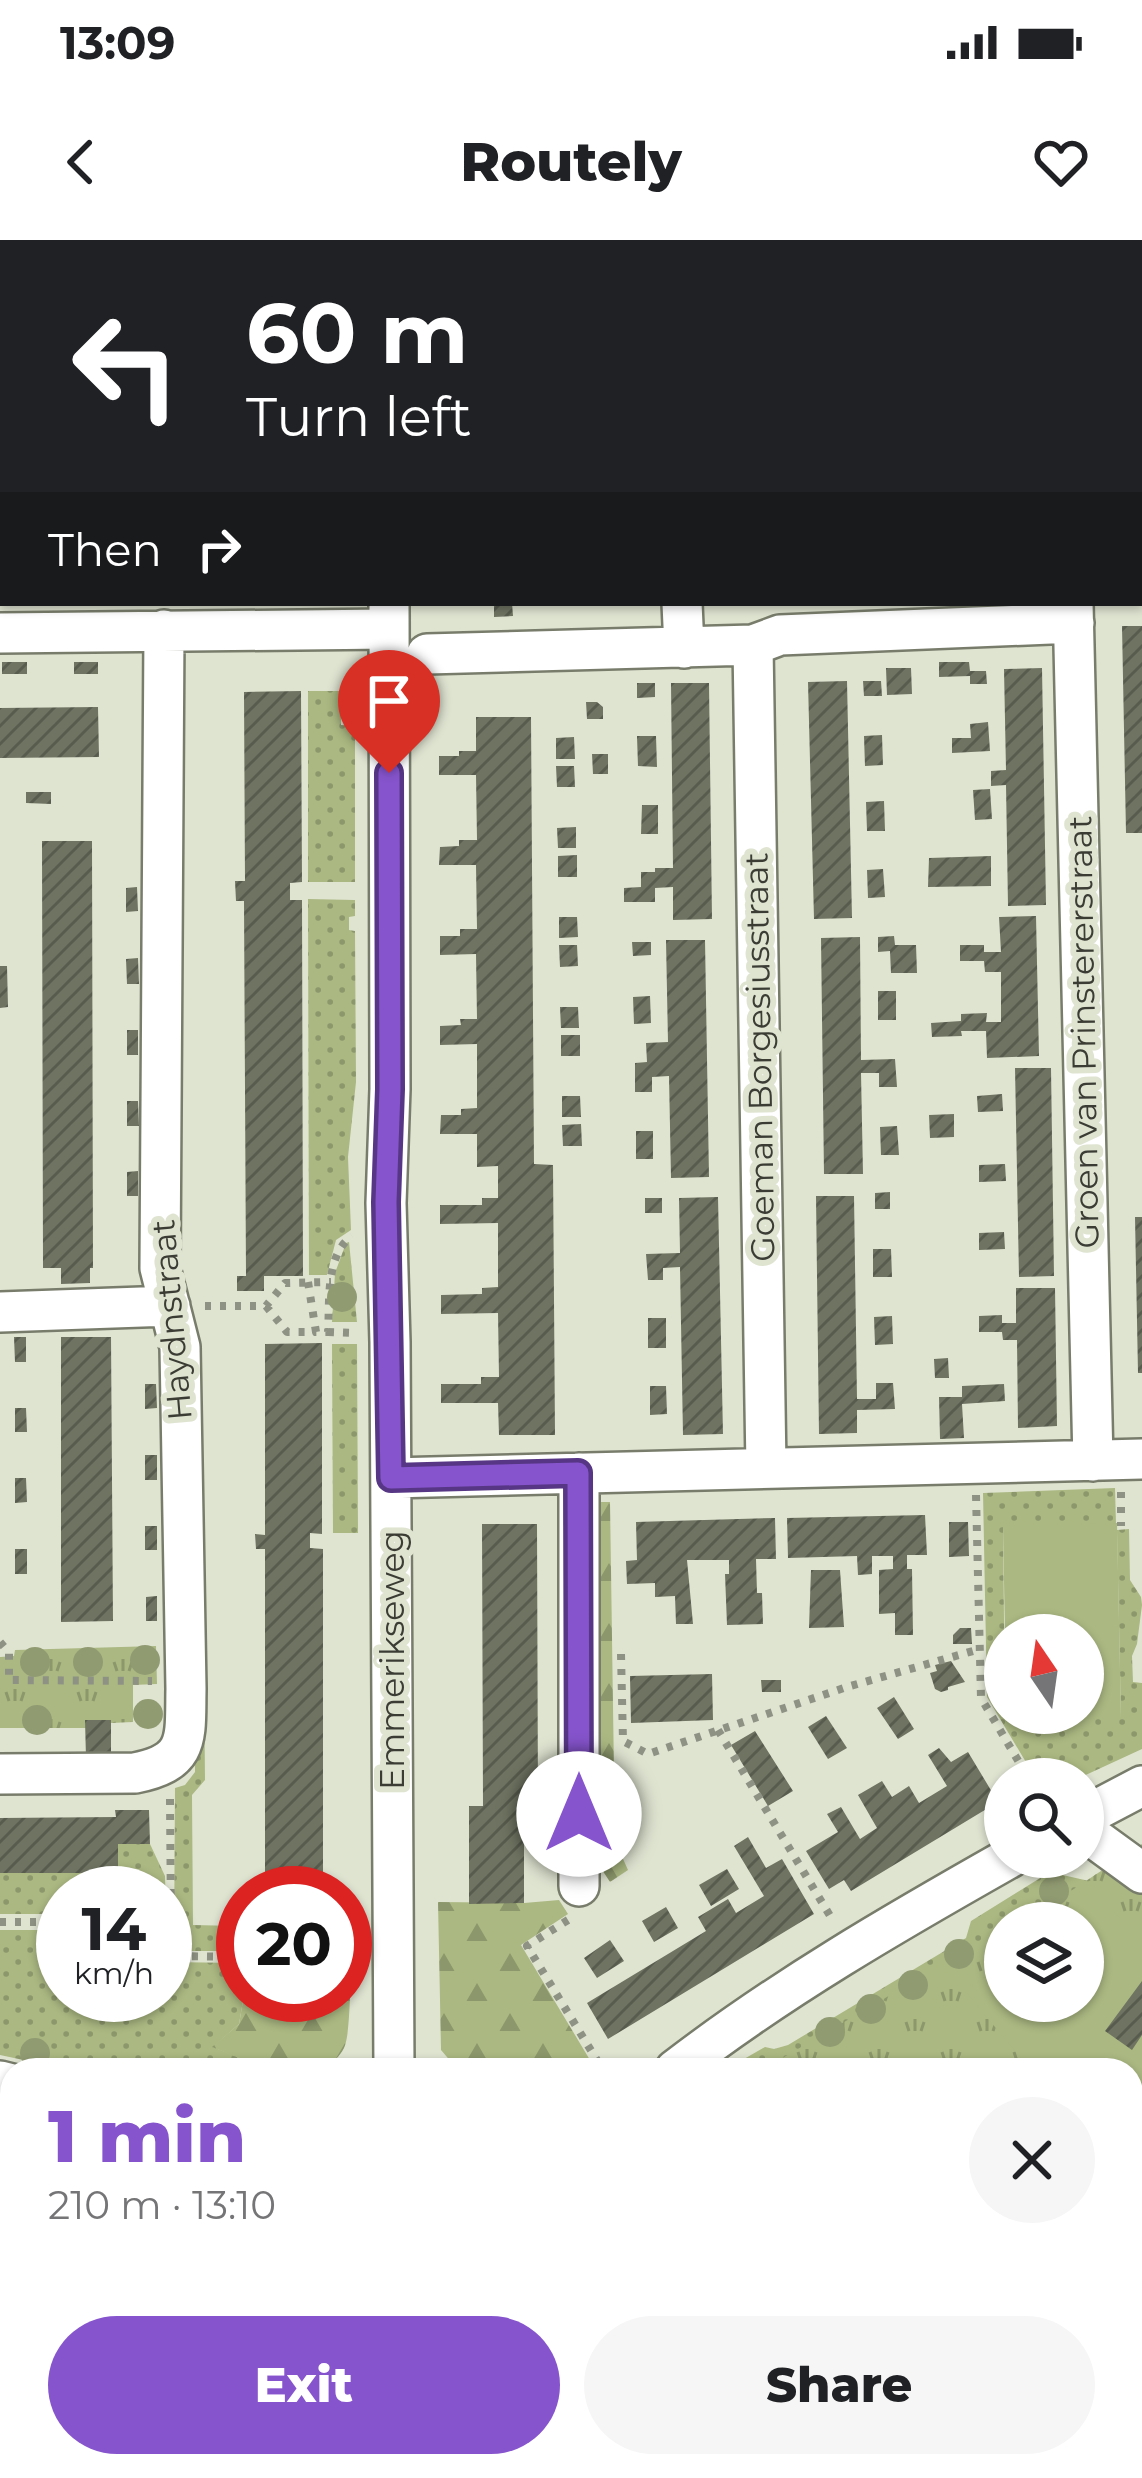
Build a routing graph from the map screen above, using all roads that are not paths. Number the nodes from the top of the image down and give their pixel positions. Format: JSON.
{"nodes":[{"id":1,"x":682,"y":606,"type":"edge"},
{"id":2,"x":1058,"y":613,"type":"edge"},
{"id":3,"x":389,"y":616,"type":"edge"},
{"id":4,"x":164,"y":630,"type":"junction"},
{"id":5,"x":0,"y":633,"type":"edge"},
{"id":6,"x":753,"y":645,"type":"junction"},
{"id":7,"x":684,"y":648,"type":"junction"},
{"id":8,"x":428,"y":654,"type":"dead end"},
{"id":9,"x":170,"y":1306,"type":"junction"},
{"id":10,"x":0,"y":1312,"type":"edge"},
{"id":11,"x":1142,"y":1459,"type":"edge"},
{"id":12,"x":1094,"y":1461,"type":"junction"},
{"id":13,"x":766,"y":1468,"type":"junction"},
{"id":14,"x":578,"y":1473,"type":"junction"},
{"id":15,"x":391,"y":1478,"type":"junction"},
{"id":16,"x":0,"y":1774,"type":"edge"},
{"id":17,"x":1142,"y":1786,"type":"edge"},
{"id":18,"x":1104,"y":1806,"type":"edge"},
{"id":19,"x":1104,"y":1846,"type":"edge"},
{"id":20,"x":984,"y":1872,"type":"edge"},
{"id":21,"x":1142,"y":1874,"type":"edge"},
{"id":22,"x":579,"y":1886,"type":"road end"},
{"id":23,"x":394,"y":2058,"type":"edge"},
{"id":24,"x":691,"y":2058,"type":"edge"}],
"edges":[{"from":1,"to":7,"type":"street"},
{"from":2,"to":6,"type":"street"},
{"from":2,"to":12,"type":"street","name":"Groen van Prinstererstraat"},
{"from":3,"to":4,"type":"street"},
{"from":3,"to":15,"type":"street","name":"Emmerikseweg"},
{"from":4,"to":5,"type":"street"},
{"from":4,"to":9,"type":"street","name":"Haydnstraat"},
{"from":6,"to":7,"type":"street"},
{"from":6,"to":13,"type":"street","name":"Goeman Borgesiusstraat"},
{"from":7,"to":8,"type":"street"},
{"from":9,"to":10,"type":"street"},
{"from":9,"to":16,"type":"street","name":"Haydnstraat"},
{"from":11,"to":12,"type":"street"},
{"from":12,"to":13,"type":"street"},
{"from":13,"to":14,"type":"street"},
{"from":14,"to":15,"type":"street"},
{"from":14,"to":22,"type":"street"},
{"from":15,"to":23,"type":"street","name":"Emmerikseweg"},
{"from":17,"to":18,"type":"street"},
{"from":19,"to":21,"type":"street"},
{"from":20,"to":24,"type":"street"}]}
